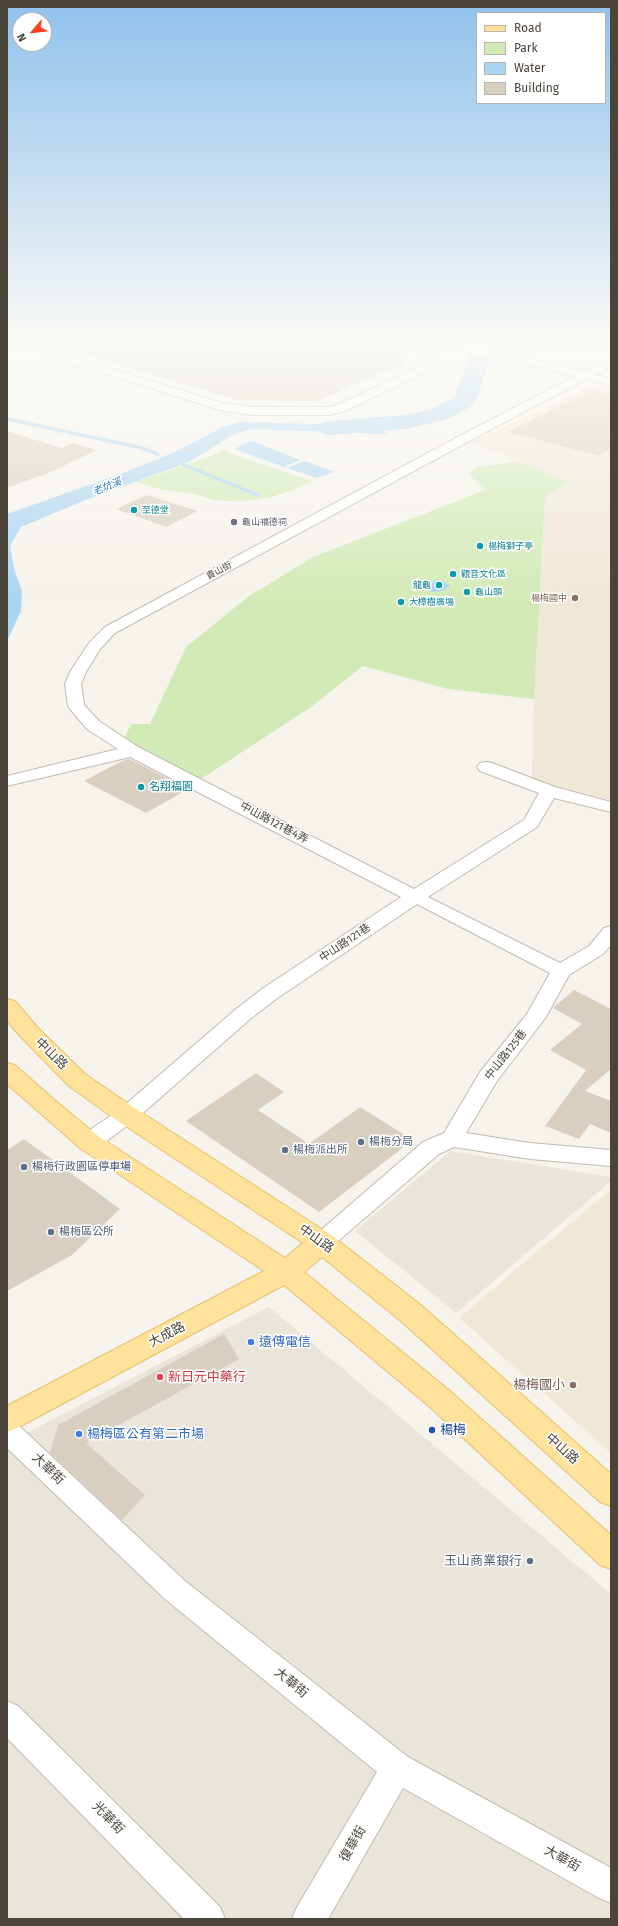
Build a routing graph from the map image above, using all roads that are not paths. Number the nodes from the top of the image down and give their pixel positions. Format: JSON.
{"nodes":[{"id":1,"x":486,"y":427,"type":"edge"},
{"id":2,"x":132,"y":751,"type":"junction"},
{"id":3,"x":486,"y":767,"type":"dead end"},
{"id":4,"x":7,"y":781,"type":"edge"},
{"id":5,"x":549,"y":791,"type":"junction"},
{"id":6,"x":611,"y":807,"type":"edge"},
{"id":7,"x":420,"y":900,"type":"junction"},
{"id":8,"x":611,"y":932,"type":"edge"},
{"id":9,"x":561,"y":971,"type":"junction"},
{"id":10,"x":7,"y":1006,"type":"edge"},
{"id":11,"x":7,"y":1071,"type":"edge"},
{"id":12,"x":126,"y":1115,"type":"junction"},
{"id":13,"x":452,"y":1139,"type":"junction"},
{"id":14,"x":89,"y":1142,"type":"junction"},
{"id":15,"x":611,"y":1158,"type":"edge"},
{"id":16,"x":322,"y":1242,"type":"junction"},
{"id":17,"x":286,"y":1272,"type":"junction"},
{"id":18,"x":7,"y":1420,"type":"edge"},
{"id":19,"x":7,"y":1430,"type":"edge"},
{"id":20,"x":611,"y":1493,"type":"edge"},
{"id":21,"x":611,"y":1555,"type":"edge"},
{"id":22,"x":7,"y":1716,"type":"edge"},
{"id":23,"x":397,"y":1768,"type":"junction"},
{"id":24,"x":611,"y":1886,"type":"edge"},
{"id":25,"x":208,"y":1919,"type":"edge"},
{"id":26,"x":309,"y":1919,"type":"edge"}],
"edges":[{"from":1,"to":2,"type":"street","name":"貴山街"},
{"from":2,"to":4,"type":"street"},
{"from":2,"to":7,"type":"street","name":"中山路121巷4弄"},
{"from":3,"to":5,"type":"street"},
{"from":5,"to":6,"type":"street"},
{"from":5,"to":7,"type":"street","name":"中山路121巷"},
{"from":7,"to":9,"type":"street"},
{"from":7,"to":12,"type":"street","name":"中山路121巷"},
{"from":8,"to":9,"type":"street"},
{"from":9,"to":13,"type":"street","name":"中山路125巷"},
{"from":10,"to":12,"type":"main road","name":"中山路"},
{"from":11,"to":14,"type":"main road"},
{"from":12,"to":14,"type":"street","name":"中山路121巷"},
{"from":12,"to":16,"type":"main road","name":"中山路"},
{"from":13,"to":15,"type":"street"},
{"from":13,"to":16,"type":"street"},
{"from":14,"to":17,"type":"main road"},
{"from":16,"to":17,"type":"main road","name":"大成路"},
{"from":16,"to":20,"type":"main road","name":"中山路"},
{"from":17,"to":18,"type":"main road","name":"大成路"},
{"from":17,"to":21,"type":"main road"},
{"from":19,"to":23,"type":"street","name":"大華街"},
{"from":22,"to":25,"type":"street","name":"光華街"},
{"from":23,"to":24,"type":"street","name":"大華街"},
{"from":23,"to":26,"type":"street","name":"復華街"}]}
